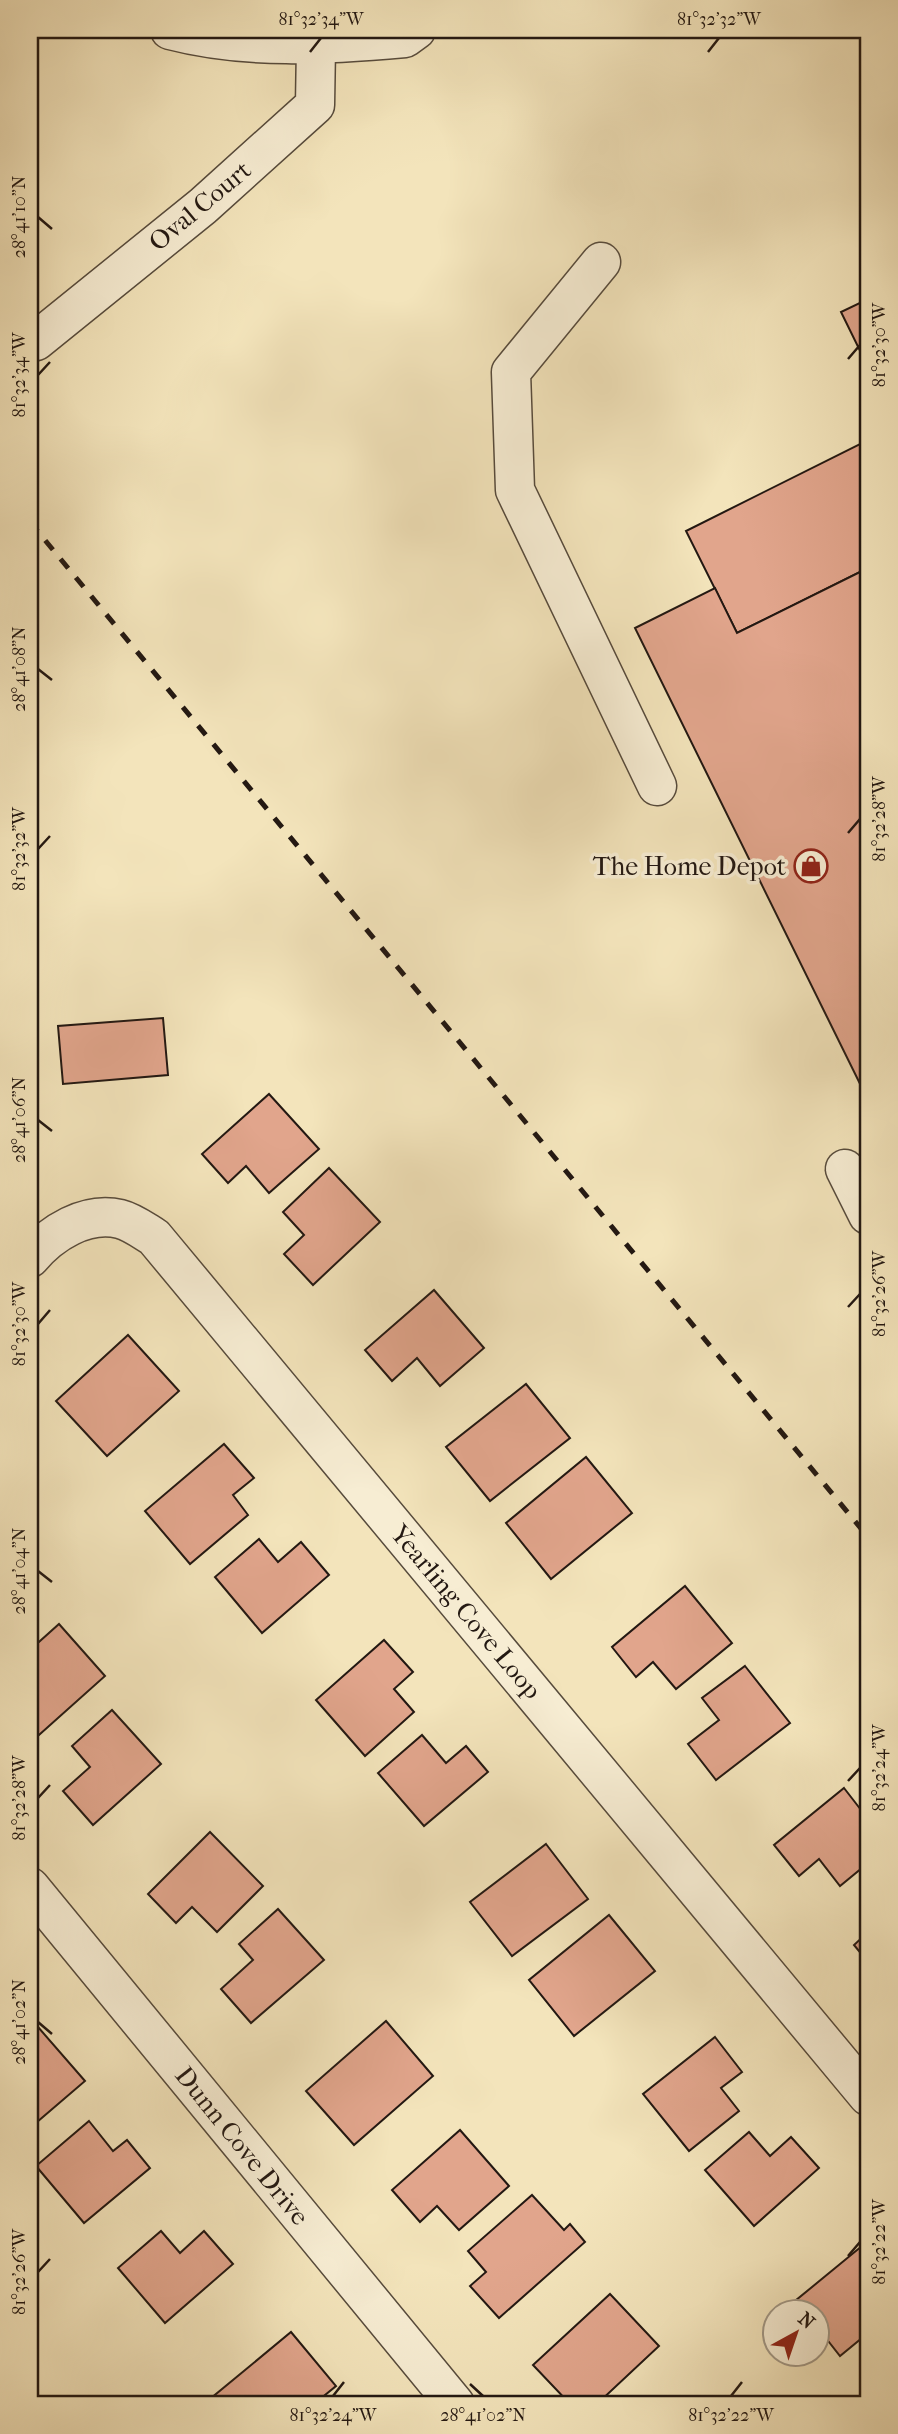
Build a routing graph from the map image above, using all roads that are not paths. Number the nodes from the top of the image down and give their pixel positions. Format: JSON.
{"nodes":[{"id":1,"x":170,"y":30,"type":"edge"},
{"id":2,"x":416,"y":30,"type":"edge"},
{"id":3,"x":316,"y":46,"type":"junction"},
{"id":4,"x":601,"y":262,"type":"dead end"},
{"id":5,"x":36,"y":341,"type":"dead end"},
{"id":6,"x":657,"y":786,"type":"dead end"},
{"id":7,"x":845,"y":1169,"type":"dead end"},
{"id":8,"x":868,"y":1215,"type":"edge"},
{"id":9,"x":30,"y":1258,"type":"edge"},
{"id":10,"x":30,"y":1887,"type":"edge"},
{"id":11,"x":868,"y":2096,"type":"edge"},
{"id":12,"x":455,"y":2404,"type":"edge"}],
"edges":[{"from":1,"to":3,"type":"street"},
{"from":2,"to":3,"type":"street"},
{"from":3,"to":5,"type":"street","name":"Oval Court"},
{"from":4,"to":6,"type":"street"},
{"from":7,"to":8,"type":"street"},
{"from":9,"to":11,"type":"street","name":"Yearling Cove Loop"},
{"from":10,"to":12,"type":"street","name":"Dunn Cove Drive"}]}
